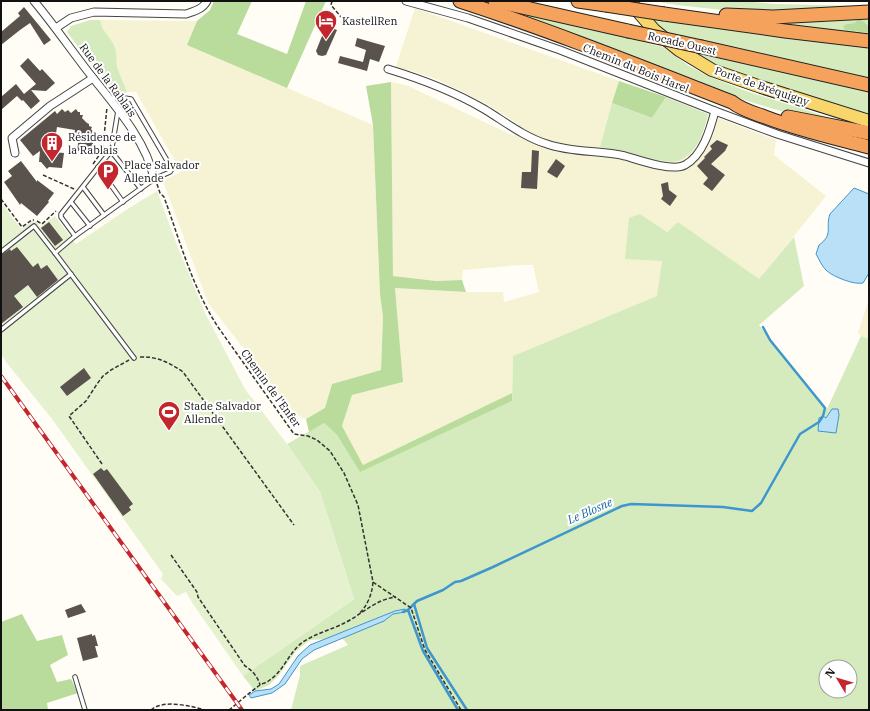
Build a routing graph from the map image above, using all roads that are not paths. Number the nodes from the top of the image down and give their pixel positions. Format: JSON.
{"nodes":[{"id":1,"x":34,"y":1,"type":"edge"},
{"id":2,"x":207,"y":1,"type":"edge"},
{"id":3,"x":406,"y":1,"type":"edge"},
{"id":4,"x":460,"y":1,"type":"edge"},
{"id":5,"x":495,"y":1,"type":"edge"},
{"id":6,"x":578,"y":1,"type":"edge"},
{"id":7,"x":630,"y":1,"type":"edge"},
{"id":8,"x":869,"y":12,"type":"edge"},
{"id":9,"x":697,"y":19,"type":"junction"},
{"id":10,"x":56,"y":28,"type":"junction"},
{"id":11,"x":869,"y":41,"type":"edge"},
{"id":12,"x":388,"y":69,"type":"dead end"},
{"id":13,"x":93,"y":78,"type":"junction"},
{"id":14,"x":869,"y":85,"type":"edge"},
{"id":15,"x":109,"y":98,"type":"junction"},
{"id":16,"x":732,"y":102,"type":"junction"},
{"id":17,"x":118,"y":110,"type":"junction"},
{"id":18,"x":715,"y":111,"type":"junction"},
{"id":19,"x":869,"y":120,"type":"edge"},
{"id":20,"x":869,"y":133,"type":"edge"},
{"id":21,"x":869,"y":147,"type":"edge"},
{"id":22,"x":110,"y":151,"type":"junction"},
{"id":23,"x":15,"y":153,"type":"dead end"},
{"id":24,"x":869,"y":163,"type":"edge"},
{"id":25,"x":98,"y":168,"type":"junction"},
{"id":26,"x":154,"y":179,"type":"junction"},
{"id":27,"x":83,"y":186,"type":"junction"},
{"id":28,"x":142,"y":189,"type":"junction"},
{"id":29,"x":71,"y":202,"type":"junction"},
{"id":30,"x":123,"y":202,"type":"junction"},
{"id":31,"x":104,"y":215,"type":"junction"},
{"id":32,"x":90,"y":226,"type":"junction"},
{"id":33,"x":75,"y":236,"type":"junction"},
{"id":34,"x":1,"y":252,"type":"edge"},
{"id":35,"x":55,"y":252,"type":"junction"},
{"id":36,"x":71,"y":274,"type":"junction"},
{"id":37,"x":1,"y":330,"type":"edge"},
{"id":38,"x":134,"y":358,"type":"road end"},
{"id":39,"x":75,"y":677,"type":"dead end"},
{"id":40,"x":85,"y":710,"type":"edge"}],
"edges":[{"from":1,"to":10,"type":"street","name":"Rue de la Rablais"},
{"from":2,"to":10,"type":"street"},
{"from":3,"to":18,"type":"street","name":"Chemin du Bois Harel"},
{"from":4,"to":16,"type":"highway"},
{"from":5,"to":14,"type":"highway","name":"Rocade Ouest","bridge":true},
{"from":6,"to":9,"type":"highway","bridge":true},
{"from":7,"to":19,"type":"main road","name":"Porte de Bréquigny"},
{"from":8,"to":9,"type":"highway"},
{"from":9,"to":11,"type":"highway"},
{"from":10,"to":13,"type":"street","name":"Rue de la Rablais"},
{"from":12,"to":18,"type":"street"},
{"from":13,"to":15,"type":"street","name":"Rue de la Rablais"},
{"from":13,"to":23,"type":"street"},
{"from":15,"to":17,"type":"street","name":"Rue de la Rablais"},
{"from":15,"to":26,"type":"lane"},
{"from":16,"to":20,"type":"highway"},
{"from":16,"to":21,"type":"highway"},
{"from":17,"to":22,"type":"lane"},
{"from":17,"to":26,"type":"street","name":"Rue de la Rablais"},
{"from":18,"to":24,"type":"street","name":"Chemin du Bois Harel"},
{"from":22,"to":25,"type":"lane"},
{"from":22,"to":28,"type":"lane"},
{"from":25,"to":27,"type":"lane"},
{"from":25,"to":30,"type":"lane"},
{"from":26,"to":28,"type":"lane"},
{"from":27,"to":29,"type":"lane"},
{"from":27,"to":31,"type":"lane"},
{"from":28,"to":30,"type":"lane"},
{"from":29,"to":32,"type":"lane"},
{"from":29,"to":33,"type":"lane"},
{"from":30,"to":31,"type":"lane"},
{"from":31,"to":32,"type":"lane"},
{"from":32,"to":33,"type":"lane"},
{"from":33,"to":35,"type":"lane"},
{"from":34,"to":35,"type":"lane"},
{"from":35,"to":36,"type":"lane"},
{"from":36,"to":37,"type":"lane"},
{"from":36,"to":38,"type":"lane"},
{"from":39,"to":40,"type":"lane"}]}
